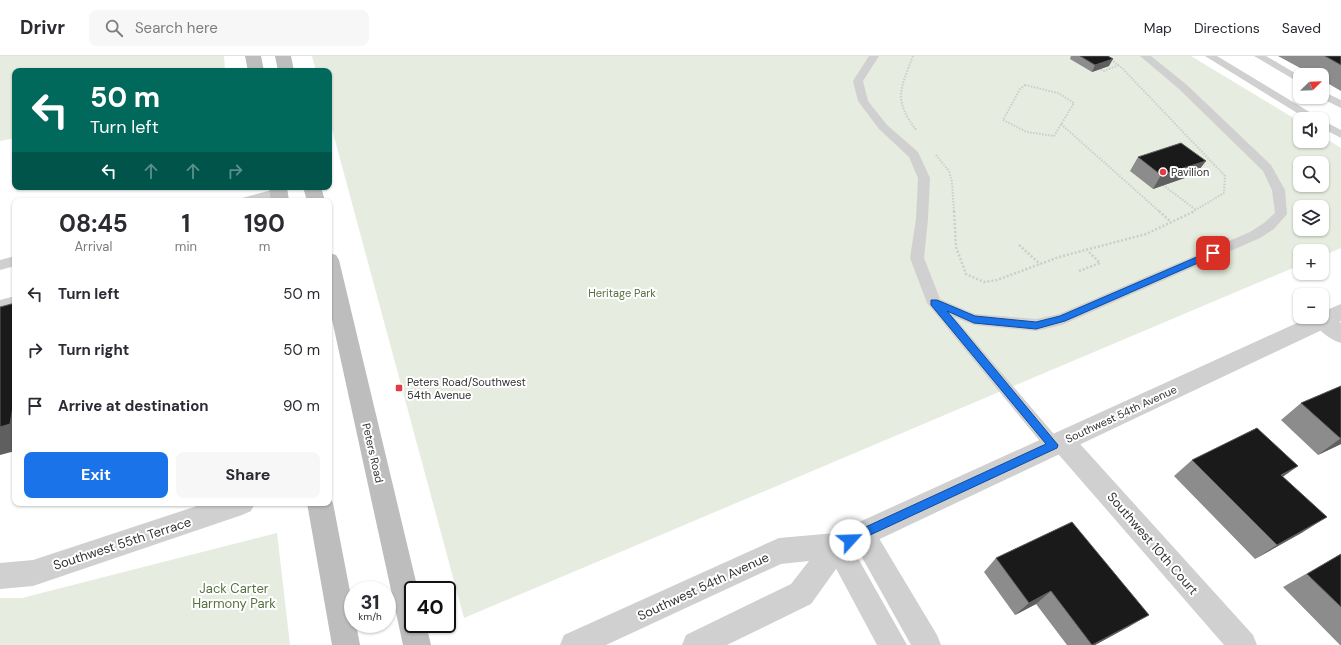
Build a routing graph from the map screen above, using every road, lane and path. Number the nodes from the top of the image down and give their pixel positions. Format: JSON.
{"nodes":[{"id":1,"x":253,"y":56,"type":"edge"},
{"id":2,"x":282,"y":56,"type":"edge"},
{"id":3,"x":874,"y":56,"type":"edge"},
{"id":4,"x":913,"y":56,"type":"edge"},
{"id":5,"x":1106,"y":56,"type":"edge"},
{"id":6,"x":1145,"y":56,"type":"edge"},
{"id":7,"x":1210,"y":56,"type":"edge"},
{"id":8,"x":1259,"y":56,"type":"edge"},
{"id":9,"x":1119,"y":65,"type":"junction"},
{"id":10,"x":1095,"y":66,"type":"edge"},
{"id":11,"x":255,"y":68,"type":"edge"},
{"id":12,"x":285,"y":68,"type":"edge"},
{"id":13,"x":1293,"y":76,"type":"edge"},
{"id":14,"x":1329,"y":98,"type":"edge"},
{"id":15,"x":1341,"y":105,"type":"edge"},
{"id":16,"x":1303,"y":112,"type":"edge"},
{"id":17,"x":1061,"y":124,"type":"junction"},
{"id":18,"x":1329,"y":127,"type":"edge"},
{"id":19,"x":920,"y":135,"type":"dead end"},
{"id":20,"x":1341,"y":135,"type":"edge"},
{"id":21,"x":934,"y":153,"type":"dead end"},
{"id":22,"x":1163,"y":185,"type":"edge"},
{"id":23,"x":279,"y":193,"type":"edge"},
{"id":24,"x":258,"y":198,"type":"edge"},
{"id":25,"x":1196,"y":210,"type":"junction"},
{"id":26,"x":1171,"y":222,"type":"junction"},
{"id":27,"x":1019,"y":245,"type":"dead end"},
{"id":28,"x":1086,"y":250,"type":"junction"},
{"id":29,"x":12,"y":262,"type":"edge"},
{"id":30,"x":1040,"y":264,"type":"junction"},
{"id":31,"x":0,"y":265,"type":"edge"},
{"id":32,"x":1079,"y":271,"type":"dead end"},
{"id":33,"x":332,"y":273,"type":"edge"},
{"id":34,"x":12,"y":302,"type":"edge"},
{"id":35,"x":934,"y":302,"type":"junction"},
{"id":36,"x":0,"y":305,"type":"edge"},
{"id":37,"x":1332,"y":316,"type":"edge"},
{"id":38,"x":1341,"y":335,"type":"edge"},
{"id":39,"x":1058,"y":443,"type":"junction"},
{"id":40,"x":233,"y":506,"type":"edge"},
{"id":41,"x":321,"y":506,"type":"edge"},
{"id":42,"x":862,"y":534,"type":"junction"},
{"id":43,"x":837,"y":546,"type":"junction"},
{"id":44,"x":0,"y":576,"type":"edge"},
{"id":45,"x":346,"y":645,"type":"edge"},
{"id":46,"x":417,"y":645,"type":"edge"},
{"id":47,"x":574,"y":645,"type":"edge"},
{"id":48,"x":696,"y":645,"type":"edge"},
{"id":49,"x":893,"y":645,"type":"edge"},
{"id":50,"x":927,"y":645,"type":"edge"},
{"id":51,"x":1243,"y":645,"type":"edge"}],
"edges":[{"from":1,"to":11,"type":"main road"},
{"from":2,"to":12,"type":"main road"},
{"from":3,"to":35,"type":"lane"},
{"from":4,"to":19,"type":"path"},
{"from":5,"to":9,"type":"path"},
{"from":6,"to":35,"type":"lane"},
{"from":7,"to":16,"type":"lane"},
{"from":8,"to":13,"type":"lane"},
{"from":9,"to":10,"type":"path"},
{"from":9,"to":25,"type":"path"},
{"from":14,"to":15,"type":"lane"},
{"from":17,"to":17,"type":"path"},
{"from":17,"to":26,"type":"path"},
{"from":18,"to":20,"type":"lane"},
{"from":21,"to":30,"type":"path"},
{"from":22,"to":25,"type":"path"},
{"from":23,"to":24,"type":"lane"},
{"from":25,"to":26,"type":"path"},
{"from":26,"to":28,"type":"path"},
{"from":27,"to":30,"type":"path"},
{"from":28,"to":30,"type":"path"},
{"from":28,"to":32,"type":"path"},
{"from":29,"to":31,"type":"lane"},
{"from":33,"to":46,"type":"main road","name":"Peters Road"},
{"from":34,"to":36,"type":"lane"},
{"from":35,"to":39,"type":"lane"},
{"from":37,"to":38,"type":"street"},
{"from":37,"to":39,"type":"street","name":"Southwest 54th Avenue"},
{"from":39,"to":42,"type":"street","name":"Southwest 54th Avenue"},
{"from":39,"to":51,"type":"street","name":"Southwest 10th Court"},
{"from":40,"to":44,"type":"street","name":"Southwest 55th Terrace"},
{"from":41,"to":45,"type":"main road"},
{"from":42,"to":43,"type":"street","name":"Southwest 54th Avenue"},
{"from":42,"to":50,"type":"street"},
{"from":43,"to":47,"type":"street","name":"Southwest 54th Avenue"},
{"from":43,"to":48,"type":"street","name":"Southwest 54th Avenue"},
{"from":43,"to":49,"type":"street"}]}
